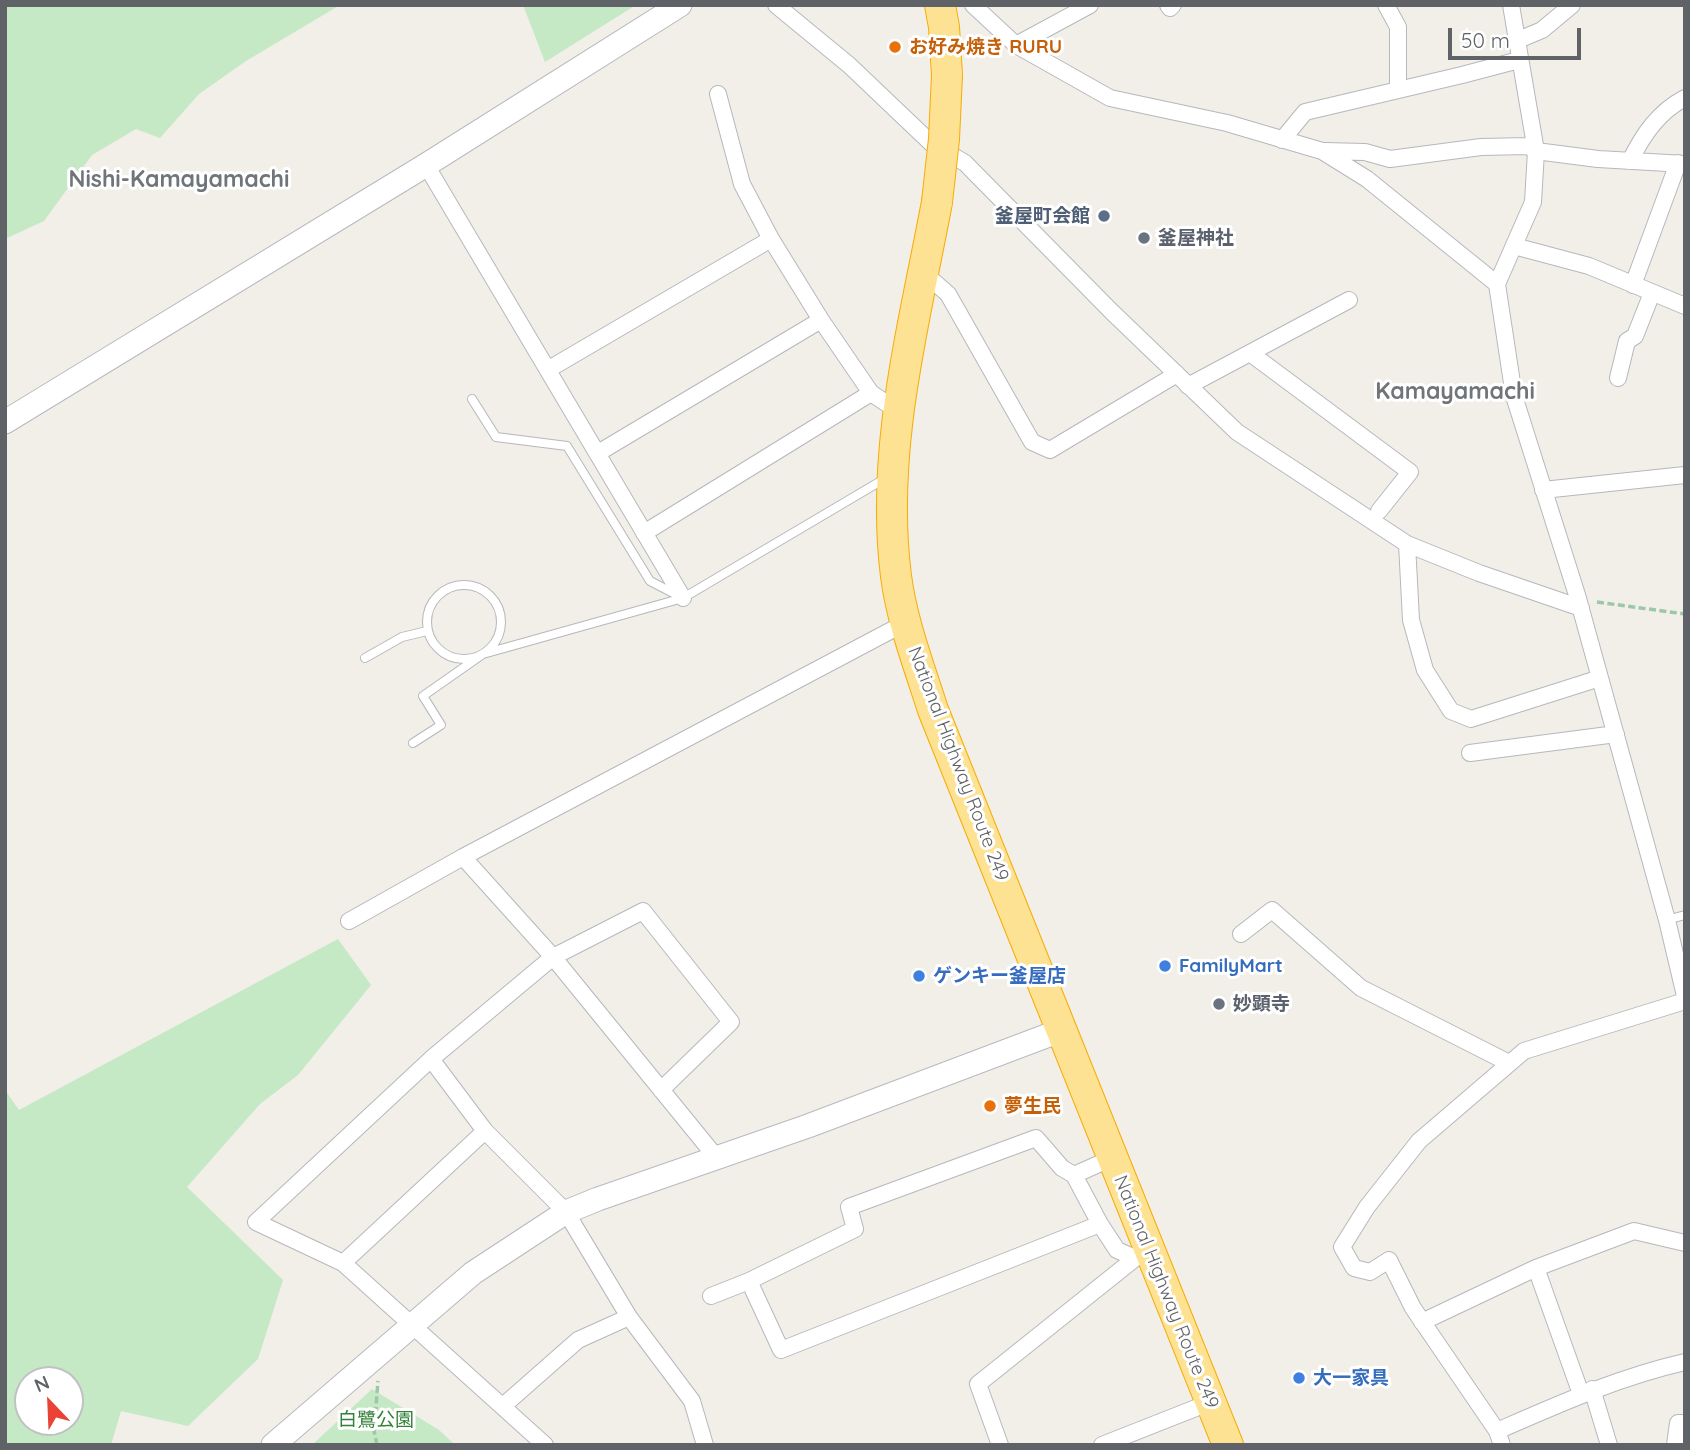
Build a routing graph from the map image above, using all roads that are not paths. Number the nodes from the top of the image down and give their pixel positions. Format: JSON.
{"nodes":[{"id":1,"x":680,"y":5,"type":"edge"},
{"id":2,"x":776,"y":5,"type":"edge"},
{"id":3,"x":940,"y":5,"type":"edge"},
{"id":4,"x":973,"y":5,"type":"edge"},
{"id":5,"x":1090,"y":5,"type":"edge"},
{"id":6,"x":1386,"y":5,"type":"edge"},
{"id":7,"x":1511,"y":5,"type":"edge"},
{"id":8,"x":1572,"y":5,"type":"edge"},
{"id":9,"x":1516,"y":41,"type":"junction"},
{"id":10,"x":1016,"y":45,"type":"junction"},
{"id":11,"x":1519,"y":60,"type":"junction"},
{"id":12,"x":1398,"y":90,"type":"junction"},
{"id":13,"x":718,"y":94,"type":"dead end"},
{"id":14,"x":1685,"y":99,"type":"edge"},
{"id":15,"x":1282,"y":140,"type":"junction"},
{"id":16,"x":1322,"y":151,"type":"junction"},
{"id":17,"x":1536,"y":151,"type":"junction"},
{"id":18,"x":1630,"y":161,"type":"junction"},
{"id":19,"x":426,"y":164,"type":"junction"},
{"id":20,"x":1682,"y":164,"type":"edge"},
{"id":21,"x":771,"y":239,"type":"junction"},
{"id":22,"x":1514,"y":246,"type":"junction"},
{"id":23,"x":924,"y":273,"type":"junction"},
{"id":24,"x":1497,"y":284,"type":"junction"},
{"id":25,"x":1633,"y":285,"type":"junction"},
{"id":26,"x":1652,"y":293,"type":"junction"},
{"id":27,"x":1349,"y":300,"type":"dead end"},
{"id":28,"x":1685,"y":306,"type":"edge"},
{"id":29,"x":821,"y":320,"type":"junction"},
{"id":30,"x":1250,"y":353,"type":"junction"},
{"id":31,"x":548,"y":369,"type":"junction"},
{"id":32,"x":1618,"y":379,"type":"dead end"},
{"id":33,"x":1182,"y":380,"type":"junction"},
{"id":34,"x":871,"y":393,"type":"junction"},
{"id":35,"x":472,"y":399,"type":"dead end"},
{"id":36,"x":898,"y":411,"type":"junction"},
{"id":37,"x":5,"y":422,"type":"edge"},
{"id":38,"x":598,"y":453,"type":"junction"},
{"id":39,"x":892,"y":475,"type":"junction"},
{"id":40,"x":1685,"y":475,"type":"edge"},
{"id":41,"x":1543,"y":490,"type":"junction"},
{"id":42,"x":1380,"y":511,"type":"dead end"},
{"id":43,"x":644,"y":533,"type":"junction"},
{"id":44,"x":1408,"y":544,"type":"junction"},
{"id":45,"x":683,"y":598,"type":"junction"},
{"id":46,"x":1581,"y":608,"type":"junction"},
{"id":47,"x":905,"y":623,"type":"junction"},
{"id":48,"x":427,"y":631,"type":"junction"},
{"id":49,"x":483,"y":654,"type":"junction"},
{"id":50,"x":365,"y":658,"type":"dead end"},
{"id":51,"x":1600,"y":678,"type":"junction"},
{"id":52,"x":1616,"y":734,"type":"junction"},
{"id":53,"x":413,"y":743,"type":"dead end"},
{"id":54,"x":1470,"y":753,"type":"dead end"},
{"id":55,"x":463,"y":857,"type":"junction"},
{"id":56,"x":1685,"y":915,"type":"edge"},
{"id":57,"x":1667,"y":920,"type":"junction"},
{"id":58,"x":349,"y":921,"type":"dead end"},
{"id":59,"x":1241,"y":934,"type":"dead end"},
{"id":60,"x":553,"y":957,"type":"junction"},
{"id":61,"x":1685,"y":996,"type":"edge"},
{"id":62,"x":1685,"y":1002,"type":"edge"},
{"id":63,"x":1062,"y":1030,"type":"junction"},
{"id":64,"x":431,"y":1059,"type":"junction"},
{"id":65,"x":1509,"y":1063,"type":"junction"},
{"id":66,"x":661,"y":1090,"type":"junction"},
{"id":67,"x":485,"y":1131,"type":"junction"},
{"id":68,"x":716,"y":1157,"type":"junction"},
{"id":69,"x":1112,"y":1158,"type":"junction"},
{"id":70,"x":1074,"y":1175,"type":"junction"},
{"id":71,"x":566,"y":1212,"type":"junction"},
{"id":72,"x":1100,"y":1224,"type":"junction"},
{"id":73,"x":1685,"y":1242,"type":"edge"},
{"id":74,"x":1142,"y":1253,"type":"junction"},
{"id":75,"x":343,"y":1263,"type":"junction"},
{"id":76,"x":1536,"y":1268,"type":"junction"},
{"id":77,"x":749,"y":1281,"type":"junction"},
{"id":78,"x":711,"y":1296,"type":"dead end"},
{"id":79,"x":629,"y":1317,"type":"junction"},
{"id":80,"x":1422,"y":1322,"type":"junction"},
{"id":81,"x":413,"y":1325,"type":"junction"},
{"id":82,"x":1685,"y":1362,"type":"edge"},
{"id":83,"x":1587,"y":1392,"type":"junction"},
{"id":84,"x":1211,"y":1402,"type":"junction"},
{"id":85,"x":503,"y":1406,"type":"junction"},
{"id":86,"x":1685,"y":1423,"type":"edge"},
{"id":87,"x":1499,"y":1438,"type":"edge"},
{"id":88,"x":273,"y":1445,"type":"edge"},
{"id":89,"x":545,"y":1445,"type":"edge"},
{"id":90,"x":705,"y":1445,"type":"edge"},
{"id":91,"x":1000,"y":1445,"type":"edge"},
{"id":92,"x":1102,"y":1445,"type":"edge"},
{"id":93,"x":1228,"y":1445,"type":"edge"},
{"id":94,"x":1609,"y":1445,"type":"edge"},
{"id":95,"x":1675,"y":1445,"type":"edge"}],
"edges":[{"from":1,"to":19,"type":"street"},
{"from":2,"to":33,"type":"street"},
{"from":3,"to":23,"type":"highway","name":"National Highway Route 249","bridge":true},
{"from":4,"to":10,"type":"street"},
{"from":5,"to":10,"type":"street"},
{"from":6,"to":12,"type":"street"},
{"from":7,"to":9,"type":"street"},
{"from":8,"to":9,"type":"street"},
{"from":9,"to":11,"type":"street"},
{"from":10,"to":15,"type":"street"},
{"from":11,"to":12,"type":"street"},
{"from":11,"to":17,"type":"street"},
{"from":12,"to":15,"type":"street"},
{"from":13,"to":21,"type":"street"},
{"from":14,"to":18,"type":"street"},
{"from":15,"to":16,"type":"street"},
{"from":16,"to":17,"type":"street"},
{"from":16,"to":24,"type":"street"},
{"from":17,"to":18,"type":"street"},
{"from":17,"to":22,"type":"street"},
{"from":18,"to":20,"type":"street"},
{"from":19,"to":31,"type":"street"},
{"from":19,"to":37,"type":"street"},
{"from":20,"to":25,"type":"street"},
{"from":21,"to":29,"type":"street"},
{"from":21,"to":31,"type":"street"},
{"from":22,"to":24,"type":"street"},
{"from":22,"to":25,"type":"street"},
{"from":23,"to":33,"type":"street"},
{"from":23,"to":36,"type":"highway","name":"National Highway Route 249"},
{"from":24,"to":41,"type":"street"},
{"from":25,"to":26,"type":"street"},
{"from":26,"to":28,"type":"street"},
{"from":26,"to":32,"type":"street"},
{"from":27,"to":30,"type":"street"},
{"from":29,"to":34,"type":"street"},
{"from":29,"to":38,"type":"street"},
{"from":30,"to":33,"type":"street"},
{"from":30,"to":42,"type":"street"},
{"from":31,"to":38,"type":"street"},
{"from":33,"to":44,"type":"street"},
{"from":34,"to":36,"type":"street"},
{"from":34,"to":43,"type":"street"},
{"from":35,"to":45,"type":"lane"},
{"from":36,"to":39,"type":"highway","name":"National Highway Route 249"},
{"from":38,"to":43,"type":"street"},
{"from":39,"to":45,"type":"lane"},
{"from":39,"to":47,"type":"highway","name":"National Highway Route 249"},
{"from":40,"to":41,"type":"street"},
{"from":41,"to":46,"type":"street"},
{"from":43,"to":45,"type":"street"},
{"from":44,"to":46,"type":"street"},
{"from":44,"to":51,"type":"street"},
{"from":45,"to":49,"type":"lane"},
{"from":46,"to":51,"type":"street"},
{"from":47,"to":55,"type":"street"},
{"from":47,"to":63,"type":"highway","name":"National Highway Route 249"},
{"from":48,"to":49,"type":"lane"},
{"from":48,"to":49,"type":"lane"},
{"from":48,"to":50,"type":"lane"},
{"from":49,"to":53,"type":"lane"},
{"from":51,"to":52,"type":"street"},
{"from":52,"to":54,"type":"street"},
{"from":52,"to":57,"type":"street"},
{"from":55,"to":58,"type":"street"},
{"from":55,"to":60,"type":"street"},
{"from":56,"to":57,"type":"lane"},
{"from":57,"to":61,"type":"street"},
{"from":59,"to":65,"type":"street"},
{"from":60,"to":64,"type":"street"},
{"from":60,"to":66,"type":"street"},
{"from":60,"to":66,"type":"street"},
{"from":62,"to":65,"type":"street"},
{"from":63,"to":68,"type":"street"},
{"from":63,"to":69,"type":"highway","name":"National Highway Route 249"},
{"from":64,"to":67,"type":"street"},
{"from":64,"to":75,"type":"street"},
{"from":65,"to":80,"type":"street"},
{"from":66,"to":68,"type":"street"},
{"from":67,"to":71,"type":"street"},
{"from":67,"to":75,"type":"street"},
{"from":68,"to":71,"type":"street"},
{"from":69,"to":70,"type":"street"},
{"from":69,"to":74,"type":"highway","name":"National Highway Route 249"},
{"from":70,"to":72,"type":"street"},
{"from":70,"to":77,"type":"street"},
{"from":71,"to":79,"type":"street"},
{"from":71,"to":81,"type":"street"},
{"from":72,"to":74,"type":"street"},
{"from":72,"to":77,"type":"street"},
{"from":73,"to":76,"type":"street"},
{"from":74,"to":84,"type":"highway","name":"National Highway Route 249"},
{"from":74,"to":91,"type":"street"},
{"from":75,"to":81,"type":"street"},
{"from":76,"to":80,"type":"street"},
{"from":76,"to":83,"type":"street"},
{"from":77,"to":78,"type":"street"},
{"from":79,"to":85,"type":"street"},
{"from":79,"to":90,"type":"street"},
{"from":80,"to":87,"type":"street"},
{"from":81,"to":85,"type":"street"},
{"from":81,"to":88,"type":"street"},
{"from":82,"to":83,"type":"street"},
{"from":83,"to":87,"type":"street"},
{"from":83,"to":94,"type":"street"},
{"from":84,"to":92,"type":"street"},
{"from":84,"to":93,"type":"highway","name":"National Highway Route 249"},
{"from":85,"to":89,"type":"street"},
{"from":86,"to":95,"type":"street"}]}
